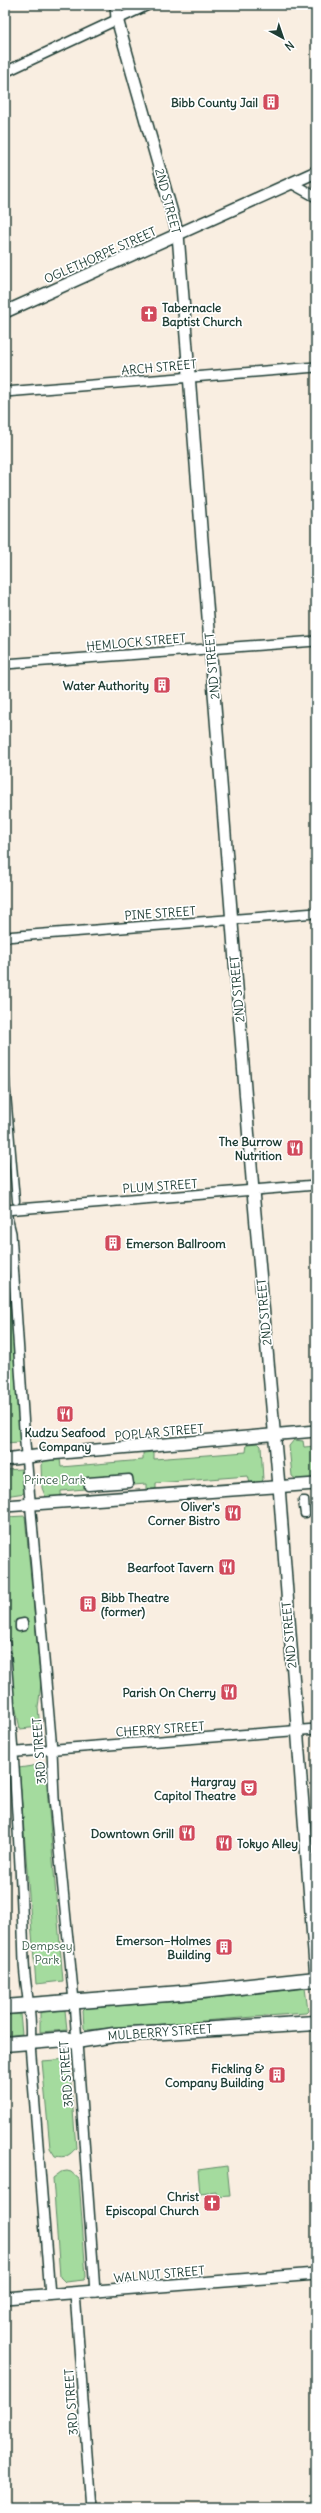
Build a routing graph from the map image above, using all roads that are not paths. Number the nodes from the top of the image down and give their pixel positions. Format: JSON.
{"nodes":[{"id":1,"x":116,"y":5,"type":"edge"},
{"id":2,"x":148,"y":5,"type":"edge"},
{"id":3,"x":117,"y":19,"type":"junction"},
{"id":4,"x":5,"y":72,"type":"edge"},
{"id":5,"x":316,"y":172,"type":"edge"},
{"id":6,"x":291,"y":183,"type":"junction"},
{"id":7,"x":316,"y":197,"type":"edge"},
{"id":8,"x":178,"y":234,"type":"junction"},
{"id":9,"x":5,"y":312,"type":"edge"},
{"id":10,"x":316,"y":367,"type":"edge"},
{"id":11,"x":190,"y":378,"type":"junction"},
{"id":12,"x":5,"y":392,"type":"edge"},
{"id":13,"x":316,"y":641,"type":"edge"},
{"id":14,"x":210,"y":648,"type":"junction"},
{"id":15,"x":5,"y":664,"type":"edge"},
{"id":16,"x":316,"y":913,"type":"edge"},
{"id":17,"x":232,"y":919,"type":"junction"},
{"id":18,"x":5,"y":937,"type":"edge"},
{"id":19,"x":5,"y":1070,"type":"edge"},
{"id":20,"x":316,"y":1185,"type":"edge"},
{"id":21,"x":253,"y":1191,"type":"junction"},
{"id":22,"x":16,"y":1201,"type":"dead end"},
{"id":23,"x":5,"y":1210,"type":"edge"},
{"id":24,"x":316,"y":1432,"type":"edge"},
{"id":25,"x":275,"y":1435,"type":"junction"},
{"id":26,"x":27,"y":1457,"type":"junction"},
{"id":27,"x":5,"y":1460,"type":"edge"},
{"id":28,"x":88,"y":1481,"type":"joint"},
{"id":29,"x":316,"y":1484,"type":"edge"},
{"id":30,"x":279,"y":1486,"type":"junction"},
{"id":31,"x":32,"y":1504,"type":"junction"},
{"id":32,"x":5,"y":1506,"type":"edge"},
{"id":33,"x":5,"y":1644,"type":"edge"},
{"id":34,"x":296,"y":1729,"type":"junction"},
{"id":35,"x":316,"y":1729,"type":"edge"},
{"id":36,"x":52,"y":1750,"type":"junction"},
{"id":37,"x":8,"y":1753,"type":"edge"},
{"id":38,"x":312,"y":1869,"type":"edge"},
{"id":39,"x":316,"y":1979,"type":"edge"},
{"id":40,"x":74,"y":2001,"type":"junction"},
{"id":41,"x":28,"y":2005,"type":"junction"},
{"id":42,"x":5,"y":2007,"type":"edge"},
{"id":43,"x":316,"y":2023,"type":"edge"},
{"id":44,"x":76,"y":2041,"type":"junction"},
{"id":45,"x":5,"y":2044,"type":"edge"},
{"id":46,"x":30,"y":2044,"type":"junction"},
{"id":47,"x":316,"y":2274,"type":"edge"},
{"id":48,"x":95,"y":2292,"type":"junction"},
{"id":49,"x":75,"y":2293,"type":"junction"},
{"id":50,"x":50,"y":2295,"type":"junction"},
{"id":51,"x":5,"y":2298,"type":"edge"},
{"id":52,"x":91,"y":2508,"type":"edge"}],
"edges":[{"from":1,"to":3,"type":"street","name":"2ND STREET"},
{"from":2,"to":3,"type":"street"},
{"from":3,"to":4,"type":"street"},
{"from":3,"to":8,"type":"street","name":"2ND STREET"},
{"from":5,"to":6,"type":"street","name":"OGLETHORPE STREET"},
{"from":6,"to":7,"type":"street"},
{"from":6,"to":8,"type":"street","name":"OGLETHORPE STREET"},
{"from":8,"to":9,"type":"street","name":"OGLETHORPE STREET"},
{"from":8,"to":11,"type":"street","name":"2ND STREET"},
{"from":10,"to":11,"type":"street","name":"ARCH STREET"},
{"from":11,"to":12,"type":"street","name":"ARCH STREET"},
{"from":11,"to":14,"type":"street","name":"2ND STREET"},
{"from":13,"to":14,"type":"street","name":"HEMLOCK STREET"},
{"from":14,"to":15,"type":"street","name":"HEMLOCK STREET"},
{"from":14,"to":17,"type":"street","name":"2ND STREET"},
{"from":16,"to":17,"type":"street","name":"PINE STREET"},
{"from":17,"to":18,"type":"street","name":"PINE STREET"},
{"from":17,"to":21,"type":"street","name":"2ND STREET"},
{"from":19,"to":22,"type":"street"},
{"from":20,"to":21,"type":"street","name":"PLUM STREET"},
{"from":21,"to":23,"type":"street","name":"PLUM STREET"},
{"from":21,"to":25,"type":"street","name":"2ND STREET"},
{"from":23,"to":26,"type":"street","name":"3RD STREET"},
{"from":24,"to":25,"type":"street","name":"POPLAR STREET"},
{"from":25,"to":26,"type":"street","name":"POPLAR STREET"},
{"from":25,"to":30,"type":"street","name":"2ND STREET"},
{"from":26,"to":27,"type":"street","name":"POPLAR STREET"},
{"from":26,"to":31,"type":"street","name":"3RD STREET"},
{"from":28,"to":28,"type":"street"},
{"from":29,"to":30,"type":"street"},
{"from":30,"to":31,"type":"street"},
{"from":30,"to":34,"type":"street","name":"2ND STREET"},
{"from":31,"to":32,"type":"street"},
{"from":31,"to":36,"type":"street","name":"3RD STREET"},
{"from":33,"to":37,"type":"street"},
{"from":34,"to":35,"type":"street","name":"CHERRY STREET"},
{"from":34,"to":36,"type":"street","name":"CHERRY STREET"},
{"from":34,"to":38,"type":"street","name":"2ND STREET"},
{"from":36,"to":37,"type":"street","name":"CHERRY STREET"},
{"from":36,"to":40,"type":"street","name":"3RD STREET"},
{"from":37,"to":41,"type":"street"},
{"from":38,"to":39,"type":"street","name":"2ND STREET"},
{"from":39,"to":40,"type":"main road"},
{"from":40,"to":41,"type":"main road"},
{"from":40,"to":44,"type":"street","name":"3RD STREET"},
{"from":41,"to":42,"type":"main road"},
{"from":41,"to":46,"type":"street"},
{"from":43,"to":44,"type":"main road","name":"MULBERRY STREET"},
{"from":44,"to":46,"type":"main road","name":"MULBERRY STREET"},
{"from":44,"to":48,"type":"street","name":"3RD STREET"},
{"from":45,"to":46,"type":"main road","name":"MULBERRY STREET"},
{"from":46,"to":50,"type":"street"},
{"from":47,"to":48,"type":"street","name":"WALNUT STREET"},
{"from":48,"to":49,"type":"street","name":"WALNUT STREET"},
{"from":49,"to":50,"type":"street","name":"WALNUT STREET"},
{"from":49,"to":52,"type":"street","name":"3RD STREET"},
{"from":50,"to":51,"type":"street","name":"WALNUT STREET"}]}
